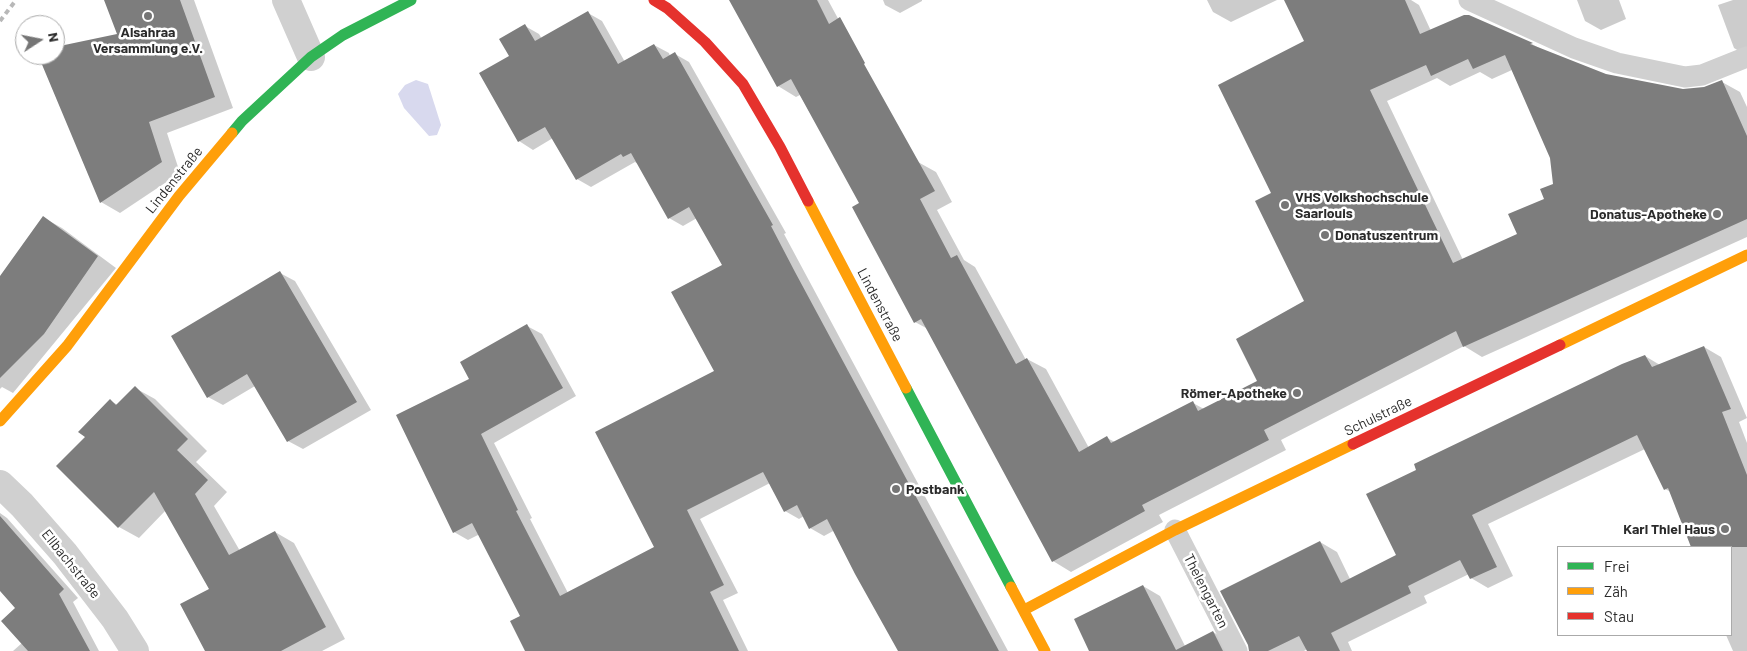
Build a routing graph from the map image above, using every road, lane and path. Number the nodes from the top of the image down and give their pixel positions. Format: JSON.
{"nodes":[{"id":1,"x":286,"y":0,"type":"edge"},
{"id":2,"x":410,"y":0,"type":"edge"},
{"id":3,"x":654,"y":0,"type":"edge"},
{"id":4,"x":1469,"y":0,"type":"edge"},
{"id":5,"x":1747,"y":57,"type":"edge"},
{"id":6,"x":311,"y":58,"type":"junction"},
{"id":7,"x":1747,"y":255,"type":"edge"},
{"id":8,"x":0,"y":421,"type":"edge"},
{"id":9,"x":0,"y":484,"type":"edge"},
{"id":10,"x":1175,"y":530,"type":"junction"},
{"id":11,"x":1024,"y":610,"type":"junction"},
{"id":12,"x":135,"y":651,"type":"edge"},
{"id":13,"x":1045,"y":651,"type":"edge"},
{"id":14,"x":1237,"y":651,"type":"edge"}],
"edges":[{"from":1,"to":6,"type":"street"},
{"from":2,"to":6,"type":"street","name":"Lindenstraße"},
{"from":3,"to":11,"type":"street","name":"Lindenstraße"},
{"from":4,"to":5,"type":"lane"},
{"from":6,"to":8,"type":"street","name":"Lindenstraße"},
{"from":7,"to":10,"type":"street","name":"Schulstraße"},
{"from":9,"to":12,"type":"street","name":"Ellbachstraße"},
{"from":10,"to":11,"type":"street","name":"Schulstraße"},
{"from":10,"to":14,"type":"lane","name":"Thelengarten"},
{"from":11,"to":13,"type":"street","name":"Lindenstraße"}]}
